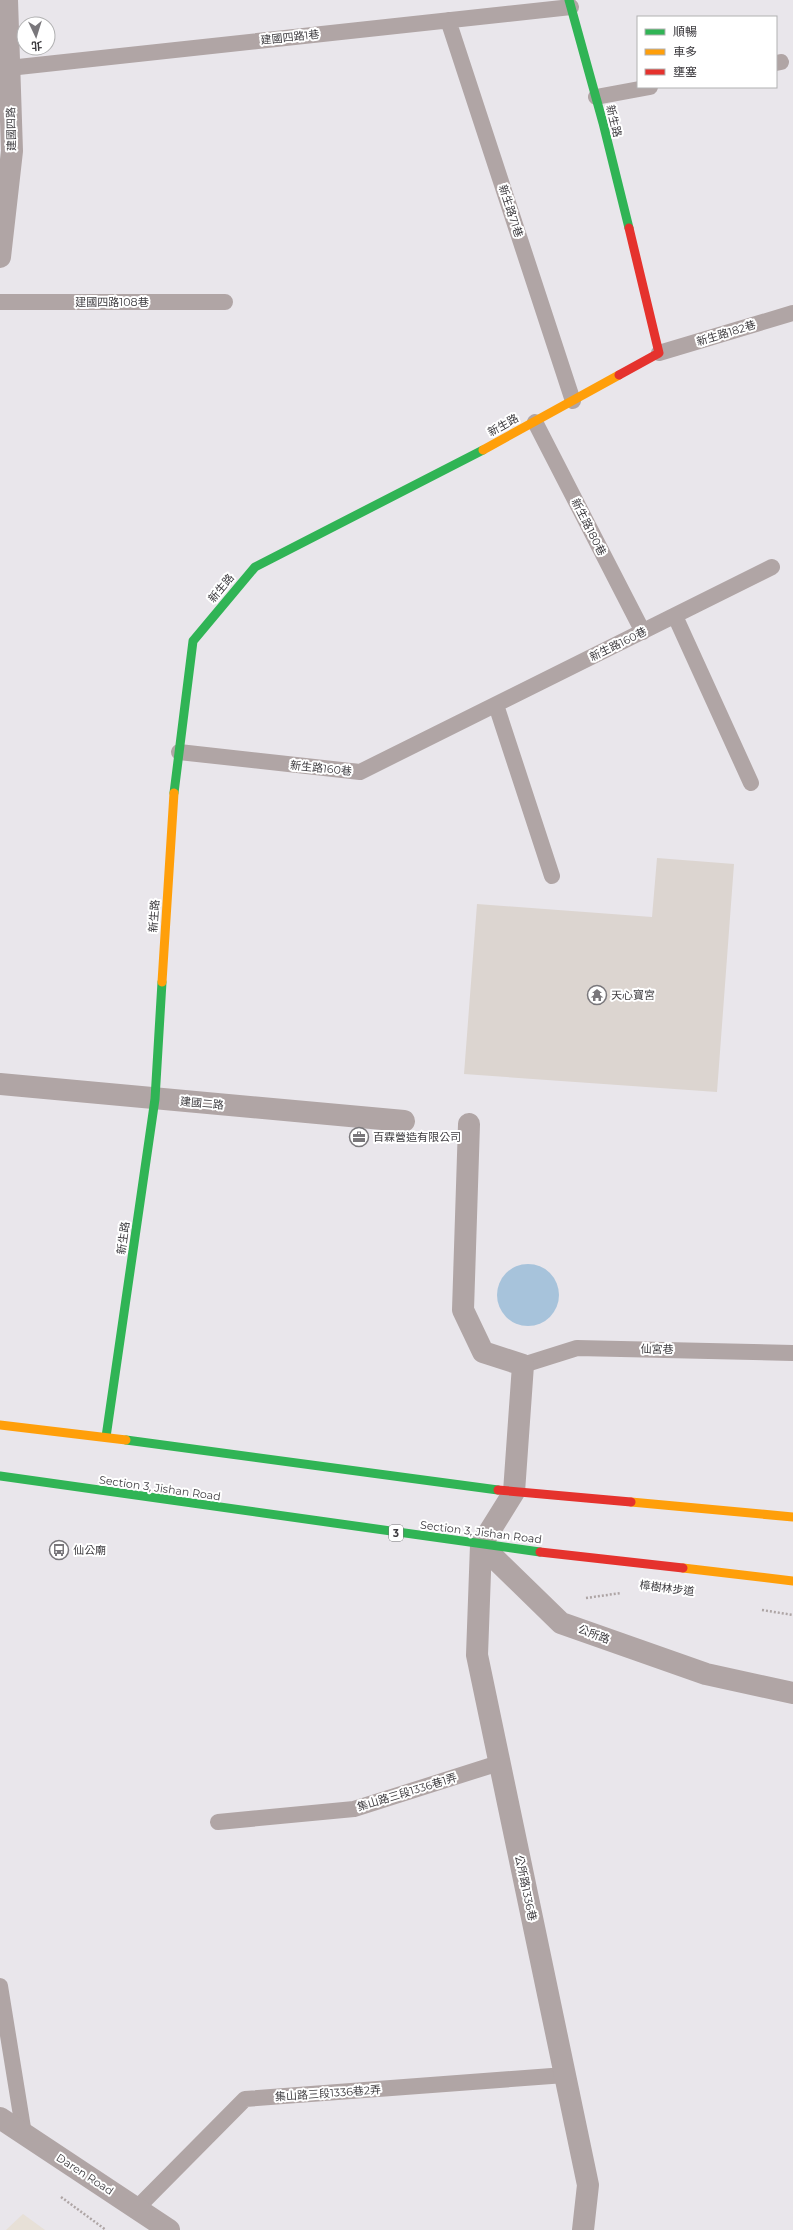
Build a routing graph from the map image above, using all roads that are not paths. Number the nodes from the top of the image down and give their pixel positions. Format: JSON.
{"nodes":[{"id":1,"x":7,"y":0,"type":"edge"},
{"id":2,"x":570,"y":4,"type":"edge"},
{"id":3,"x":448,"y":20,"type":"junction"},
{"id":4,"x":9,"y":68,"type":"junction"},
{"id":5,"x":645,"y":88,"type":"edge"},
{"id":6,"x":596,"y":97,"type":"junction"},
{"id":7,"x":0,"y":257,"type":"edge"},
{"id":8,"x":0,"y":302,"type":"edge"},
{"id":9,"x":225,"y":302,"type":"dead end"},
{"id":10,"x":793,"y":313,"type":"edge"},
{"id":11,"x":659,"y":353,"type":"junction"},
{"id":12,"x":573,"y":401,"type":"junction"},
{"id":13,"x":535,"y":422,"type":"junction"},
{"id":14,"x":772,"y":567,"type":"dead end"},
{"id":15,"x":675,"y":616,"type":"junction"},
{"id":16,"x":643,"y":632,"type":"junction"},
{"id":17,"x":496,"y":705,"type":"junction"},
{"id":18,"x":179,"y":752,"type":"junction"},
{"id":19,"x":751,"y":783,"type":"dead end"},
{"id":20,"x":552,"y":876,"type":"dead end"},
{"id":21,"x":0,"y":1084,"type":"edge"},
{"id":22,"x":155,"y":1099,"type":"junction"},
{"id":23,"x":404,"y":1121,"type":"dead end"},
{"id":24,"x":469,"y":1124,"type":"dead end"},
{"id":25,"x":793,"y":1353,"type":"edge"},
{"id":26,"x":523,"y":1365,"type":"junction"},
{"id":27,"x":0,"y":1425,"type":"edge"},
{"id":28,"x":106,"y":1437,"type":"junction"},
{"id":29,"x":0,"y":1476,"type":"edge"},
{"id":30,"x":514,"y":1492,"type":"junction"},
{"id":31,"x":793,"y":1517,"type":"edge"},
{"id":32,"x":481,"y":1545,"type":"junction"},
{"id":33,"x":793,"y":1581,"type":"edge"},
{"id":34,"x":793,"y":1693,"type":"edge"},
{"id":35,"x":499,"y":1763,"type":"junction"},
{"id":36,"x":218,"y":1822,"type":"dead end"},
{"id":37,"x":0,"y":1986,"type":"edge"},
{"id":38,"x":565,"y":2075,"type":"junction"},
{"id":39,"x":0,"y":2118,"type":"edge"},
{"id":40,"x":24,"y":2134,"type":"junction"},
{"id":41,"x":136,"y":2208,"type":"junction"},
{"id":42,"x":169,"y":2230,"type":"edge"},
{"id":43,"x":583,"y":2230,"type":"edge"}],
"edges":[{"from":1,"to":4,"type":"street","name":"建國四路"},
{"from":2,"to":3,"type":"lane","name":"建國四路1巷"},
{"from":2,"to":6,"type":"street","name":"新生路"},
{"from":3,"to":4,"type":"lane","name":"建國四路1巷"},
{"from":3,"to":12,"type":"lane","name":"新生路71巷"},
{"from":4,"to":7,"type":"street","name":"建國四路"},
{"from":5,"to":6,"type":"lane"},
{"from":6,"to":11,"type":"street","name":"新生路"},
{"from":8,"to":9,"type":"lane","name":"建國四路108巷"},
{"from":10,"to":11,"type":"lane","name":"新生路182巷"},
{"from":11,"to":12,"type":"street","name":"新生路"},
{"from":12,"to":13,"type":"street","name":"新生路"},
{"from":13,"to":16,"type":"lane","name":"新生路180巷"},
{"from":13,"to":18,"type":"street","name":"新生路"},
{"from":14,"to":15,"type":"lane","name":"新生路160巷"},
{"from":15,"to":16,"type":"lane","name":"新生路160巷"},
{"from":15,"to":19,"type":"lane"},
{"from":16,"to":17,"type":"lane","name":"新生路160巷"},
{"from":17,"to":18,"type":"lane","name":"新生路160巷"},
{"from":17,"to":20,"type":"lane"},
{"from":18,"to":22,"type":"street","name":"新生路"},
{"from":21,"to":22,"type":"street","name":"建國二路"},
{"from":22,"to":23,"type":"street","name":"建國二路"},
{"from":22,"to":28,"type":"street","name":"新生路"},
{"from":24,"to":26,"type":"street"},
{"from":25,"to":26,"type":"lane","name":"仙宮巷"},
{"from":26,"to":30,"type":"street"},
{"from":27,"to":28,"type":"street"},
{"from":28,"to":30,"type":"street"},
{"from":29,"to":32,"type":"street","name":"Section 3, Jishan Road","number":"3"},
{"from":30,"to":31,"type":"street"},
{"from":30,"to":32,"type":"street"},
{"from":32,"to":33,"type":"street","name":"Section 3, Jishan Road","number":"3"},
{"from":32,"to":34,"type":"street","name":"公所路"},
{"from":32,"to":35,"type":"street","name":"公所路1336巷"},
{"from":35,"to":36,"type":"lane","name":"集山路三段1336巷1弄"},
{"from":35,"to":38,"type":"street","name":"公所路1336巷"},
{"from":37,"to":40,"type":"lane"},
{"from":38,"to":41,"type":"lane","name":"集山路三段1336巷2弄"},
{"from":38,"to":43,"type":"street","name":"公所路1336巷"},
{"from":39,"to":40,"type":"street","name":"Daren Road"},
{"from":40,"to":41,"type":"street","name":"Daren Road"},
{"from":41,"to":42,"type":"street","name":"Daren Road"}]}
